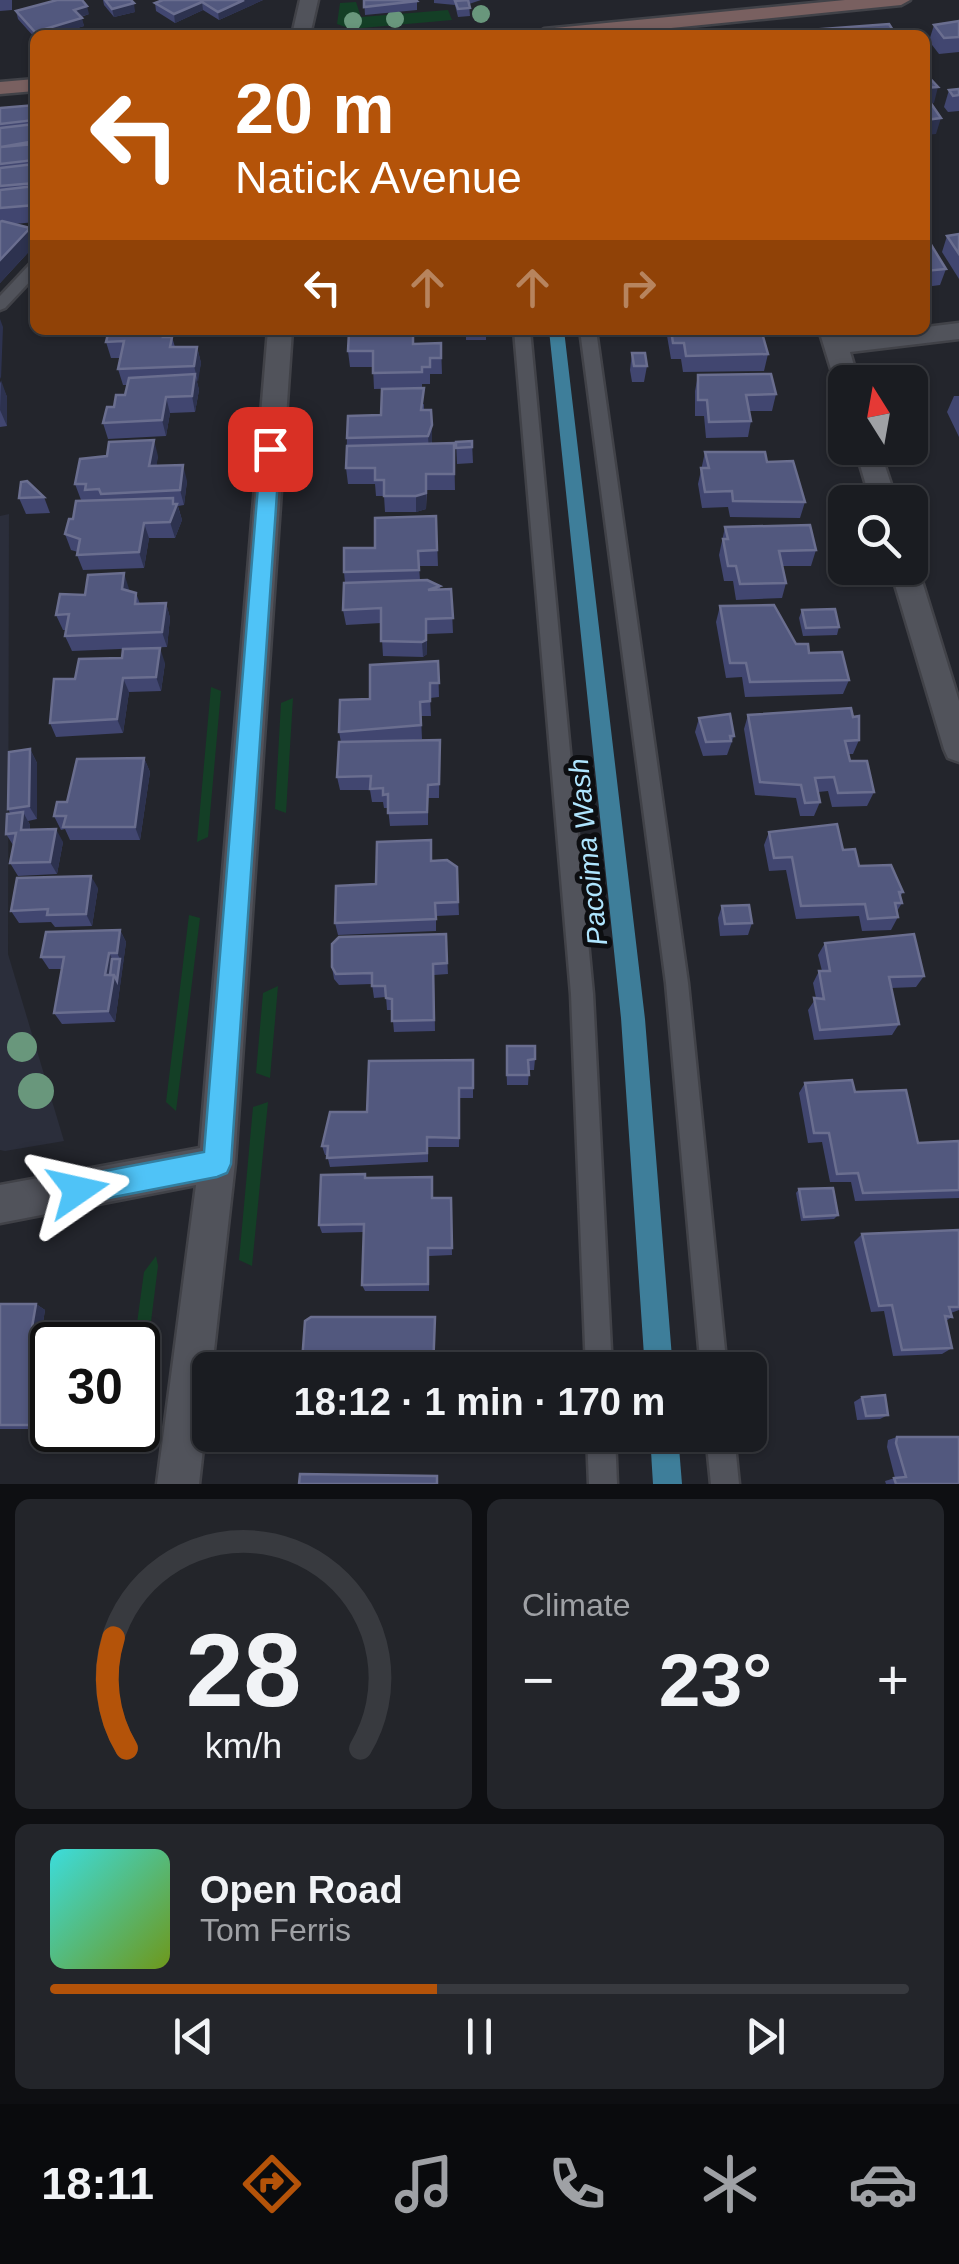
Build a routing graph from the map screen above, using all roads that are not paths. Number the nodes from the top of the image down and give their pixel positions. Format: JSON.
{"nodes":[{"id":1,"x":309,"y":0,"type":"edge"},
{"id":2,"x":901,"y":0,"type":"edge"},
{"id":3,"x":302,"y":30,"type":"edge"},
{"id":4,"x":597,"y":30,"type":"edge"},
{"id":5,"x":30,"y":85,"type":"edge"},
{"id":6,"x":0,"y":88,"type":"edge"},
{"id":7,"x":30,"y":272,"type":"edge"},
{"id":8,"x":0,"y":305,"type":"edge"},
{"id":9,"x":959,"y":331,"type":"edge"},
{"id":10,"x":930,"y":333,"type":"edge"},
{"id":11,"x":280,"y":335,"type":"edge"},
{"id":12,"x":522,"y":335,"type":"edge"},
{"id":13,"x":589,"y":335,"type":"edge"},
{"id":14,"x":887,"y":335,"type":"edge"},
{"id":15,"x":833,"y":338,"type":"edge"},
{"id":16,"x":842,"y":365,"type":"edge"},
{"id":17,"x":909,"y":585,"type":"edge"},
{"id":18,"x":959,"y":749,"type":"edge"},
{"id":19,"x":217,"y":1164,"type":"junction"},
{"id":20,"x":0,"y":1204,"type":"edge"},
{"id":21,"x":597,"y":1352,"type":"edge"},
{"id":22,"x":712,"y":1352,"type":"edge"},
{"id":23,"x":602,"y":1452,"type":"edge"},
{"id":24,"x":721,"y":1452,"type":"edge"},
{"id":25,"x":178,"y":1484,"type":"edge"},
{"id":26,"x":604,"y":1484,"type":"edge"},
{"id":27,"x":724,"y":1484,"type":"edge"}],
"edges":[{"from":1,"to":3,"type":"street"},
{"from":2,"to":4,"type":"main road"},
{"from":5,"to":6,"type":"main road"},
{"from":7,"to":8,"type":"lane"},
{"from":9,"to":10,"type":"street"},
{"from":11,"to":19,"type":"street"},
{"from":12,"to":21,"type":"lane"},
{"from":13,"to":22,"type":"lane"},
{"from":14,"to":15,"type":"street"},
{"from":15,"to":16,"type":"street"},
{"from":17,"to":18,"type":"street"},
{"from":19,"to":20,"type":"street"},
{"from":19,"to":25,"type":"street"},
{"from":23,"to":26,"type":"lane"},
{"from":24,"to":27,"type":"lane"}]}
